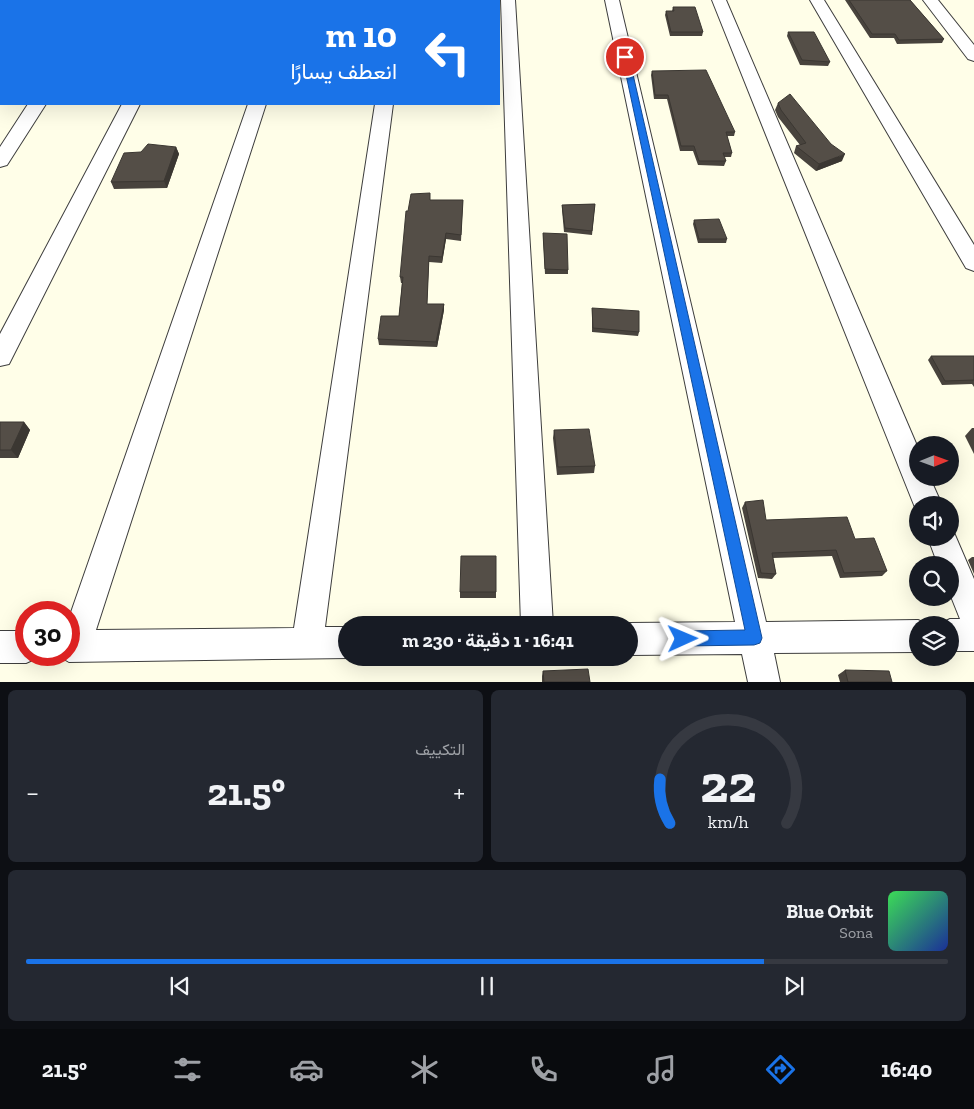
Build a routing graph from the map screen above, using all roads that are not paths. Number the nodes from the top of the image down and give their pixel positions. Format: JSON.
{"nodes":[{"id":1,"x":508,"y":0,"type":"edge"},
{"id":2,"x":612,"y":0,"type":"edge"},
{"id":3,"x":720,"y":0,"type":"edge"},
{"id":4,"x":817,"y":0,"type":"edge"},
{"id":5,"x":930,"y":0,"type":"edge"},
{"id":6,"x":974,"y":56,"type":"edge"},
{"id":7,"x":35,"y":105,"type":"edge"},
{"id":8,"x":130,"y":105,"type":"edge"},
{"id":9,"x":257,"y":105,"type":"edge"},
{"id":10,"x":384,"y":105,"type":"edge"},
{"id":11,"x":0,"y":161,"type":"edge"},
{"id":12,"x":974,"y":263,"type":"edge"},
{"id":13,"x":0,"y":357,"type":"edge"},
{"id":14,"x":924,"y":496,"type":"edge"},
{"id":15,"x":945,"y":546,"type":"edge"},
{"id":16,"x":974,"y":615,"type":"edge"},
{"id":17,"x":537,"y":616,"type":"edge"},
{"id":18,"x":80,"y":623,"type":"edge"},
{"id":19,"x":959,"y":635,"type":"edge"},
{"id":20,"x":974,"y":635,"type":"edge"},
{"id":21,"x":909,"y":636,"type":"edge"},
{"id":22,"x":754,"y":638,"type":"junction"},
{"id":23,"x":638,"y":639,"type":"edge"},
{"id":24,"x":307,"y":643,"type":"junction"},
{"id":25,"x":338,"y":643,"type":"edge"},
{"id":26,"x":80,"y":646,"type":"edge"},
{"id":27,"x":0,"y":647,"type":"edge"},
{"id":28,"x":15,"y":647,"type":"edge"},
{"id":29,"x":764,"y":682,"type":"edge"}],
"edges":[{"from":1,"to":17,"type":"street"},
{"from":2,"to":22,"type":"street"},
{"from":3,"to":14,"type":"street"},
{"from":4,"to":12,"type":"street"},
{"from":5,"to":6,"type":"street"},
{"from":7,"to":11,"type":"street"},
{"from":8,"to":13,"type":"street"},
{"from":9,"to":18,"type":"street"},
{"from":10,"to":24,"type":"street"},
{"from":15,"to":16,"type":"street"},
{"from":19,"to":20,"type":"street"},
{"from":21,"to":22,"type":"street"},
{"from":22,"to":23,"type":"street"},
{"from":22,"to":29,"type":"street"},
{"from":24,"to":25,"type":"street"},
{"from":24,"to":26,"type":"street"},
{"from":27,"to":28,"type":"street"}]}
